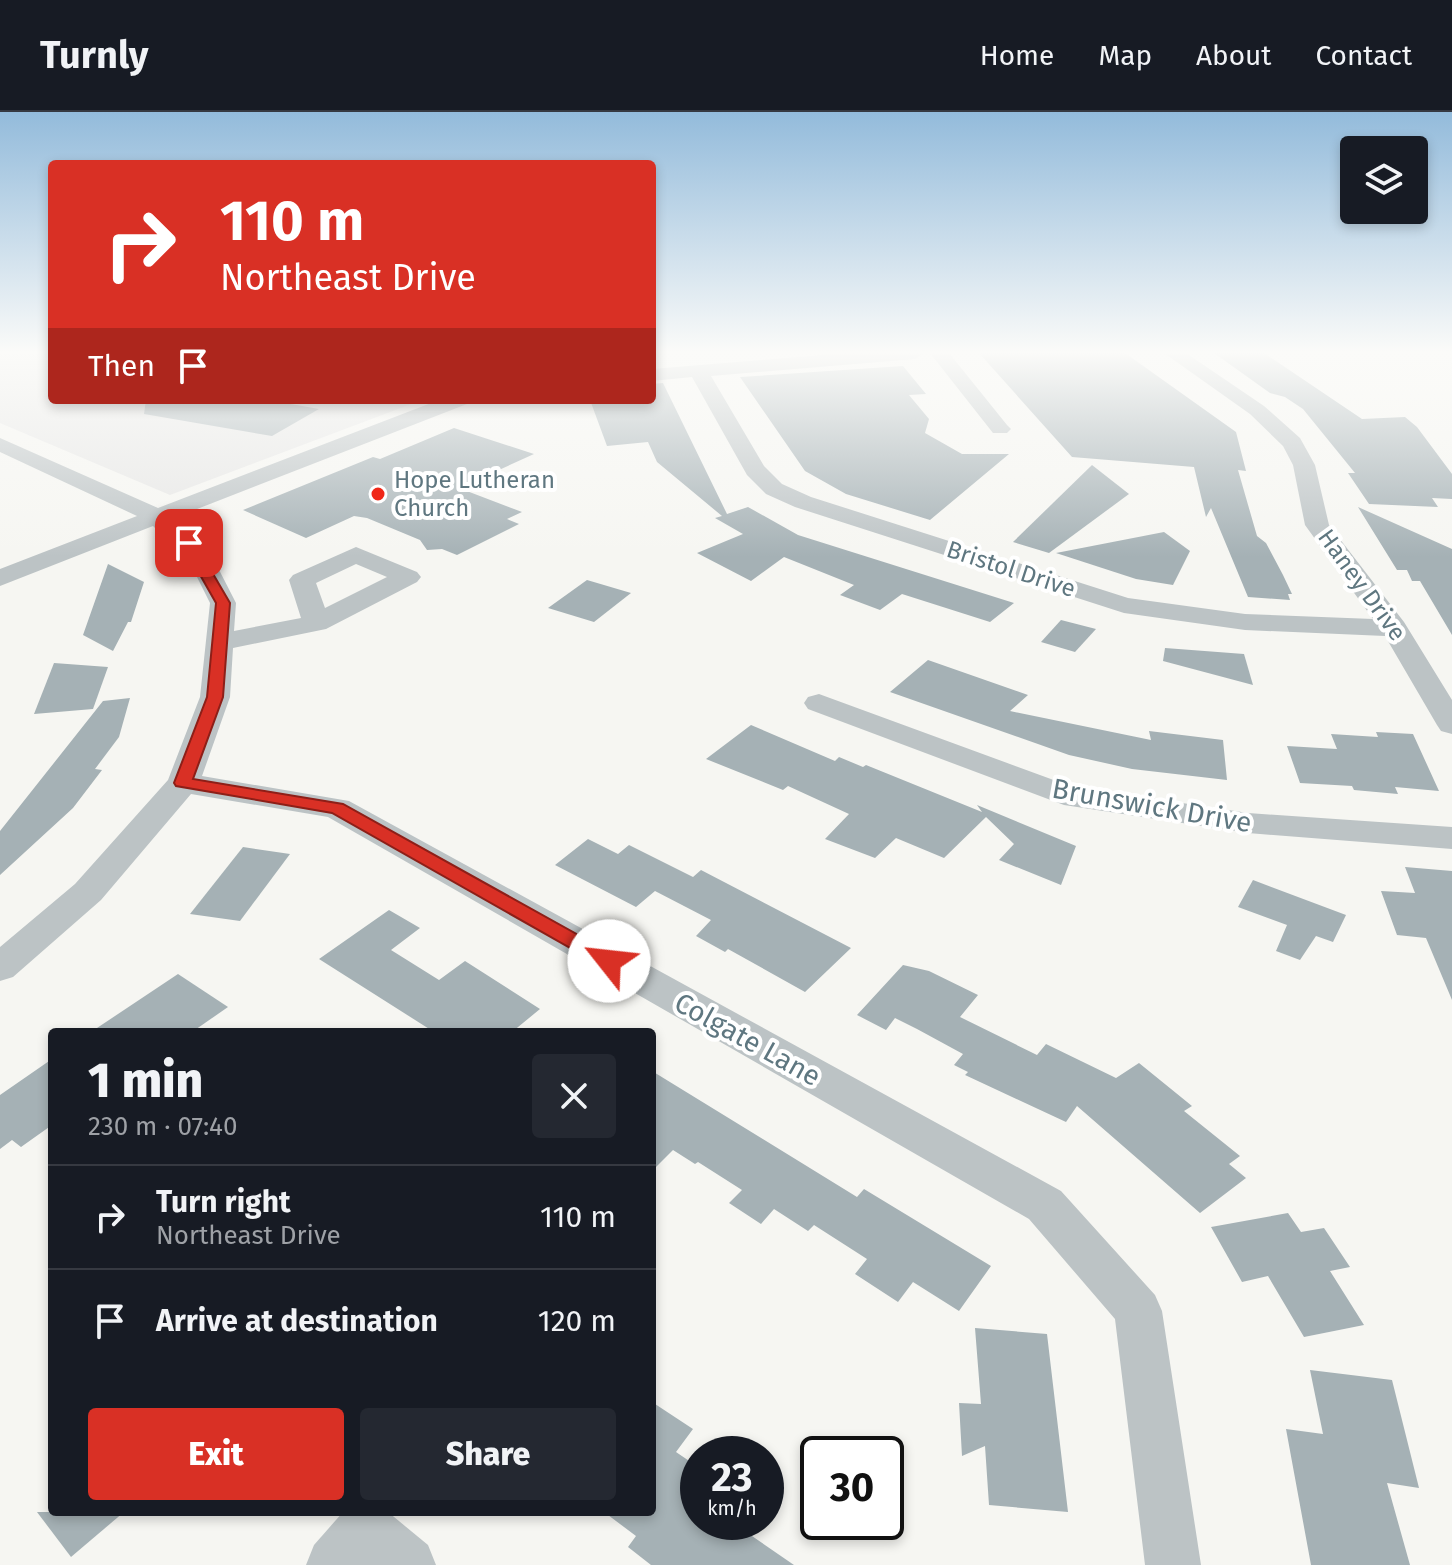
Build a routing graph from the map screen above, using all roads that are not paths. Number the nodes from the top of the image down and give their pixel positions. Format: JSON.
{"nodes":[{"id":1,"x":400,"y":421,"type":"edge"},
{"id":2,"x":727,"y":421,"type":"edge"},
{"id":3,"x":993,"y":421,"type":"edge"},
{"id":4,"x":1268,"y":421,"type":"edge"},
{"id":5,"x":1000,"y":429,"type":"dead end"},
{"id":6,"x":0,"y":444,"type":"edge"},
{"id":7,"x":156,"y":517,"type":"junction"},
{"id":8,"x":0,"y":578,"type":"edge"},
{"id":9,"x":316,"y":623,"type":"dead end"},
{"id":10,"x":1394,"y":628,"type":"junction"},
{"id":11,"x":220,"y":642,"type":"junction"},
{"id":12,"x":819,"y":703,"type":"dead end"},
{"id":13,"x":1452,"y":725,"type":"edge"},
{"id":14,"x":183,"y":783,"type":"junction"},
{"id":15,"x":1452,"y":838,"type":"edge"},
{"id":16,"x":0,"y":968,"type":"edge"},
{"id":17,"x":350,"y":1547,"type":"edge"},
{"id":18,"x":408,"y":1565,"type":"edge"},
{"id":19,"x":1173,"y":1565,"type":"edge"}],
"edges":[{"from":1,"to":7,"type":"street"},
{"from":2,"to":10,"type":"street","name":"Bristol Drive"},
{"from":3,"to":5,"type":"street"},
{"from":4,"to":10,"type":"street","name":"Haney Drive"},
{"from":6,"to":7,"type":"street"},
{"from":7,"to":8,"type":"street"},
{"from":7,"to":11,"type":"street"},
{"from":9,"to":11,"type":"street"},
{"from":10,"to":13,"type":"street","name":"Haney Drive"},
{"from":11,"to":14,"type":"street"},
{"from":12,"to":15,"type":"street","name":"Brunswick Drive"},
{"from":14,"to":16,"type":"street"},
{"from":14,"to":19,"type":"street","name":"Colgate Lane"},
{"from":17,"to":18,"type":"street"}]}
